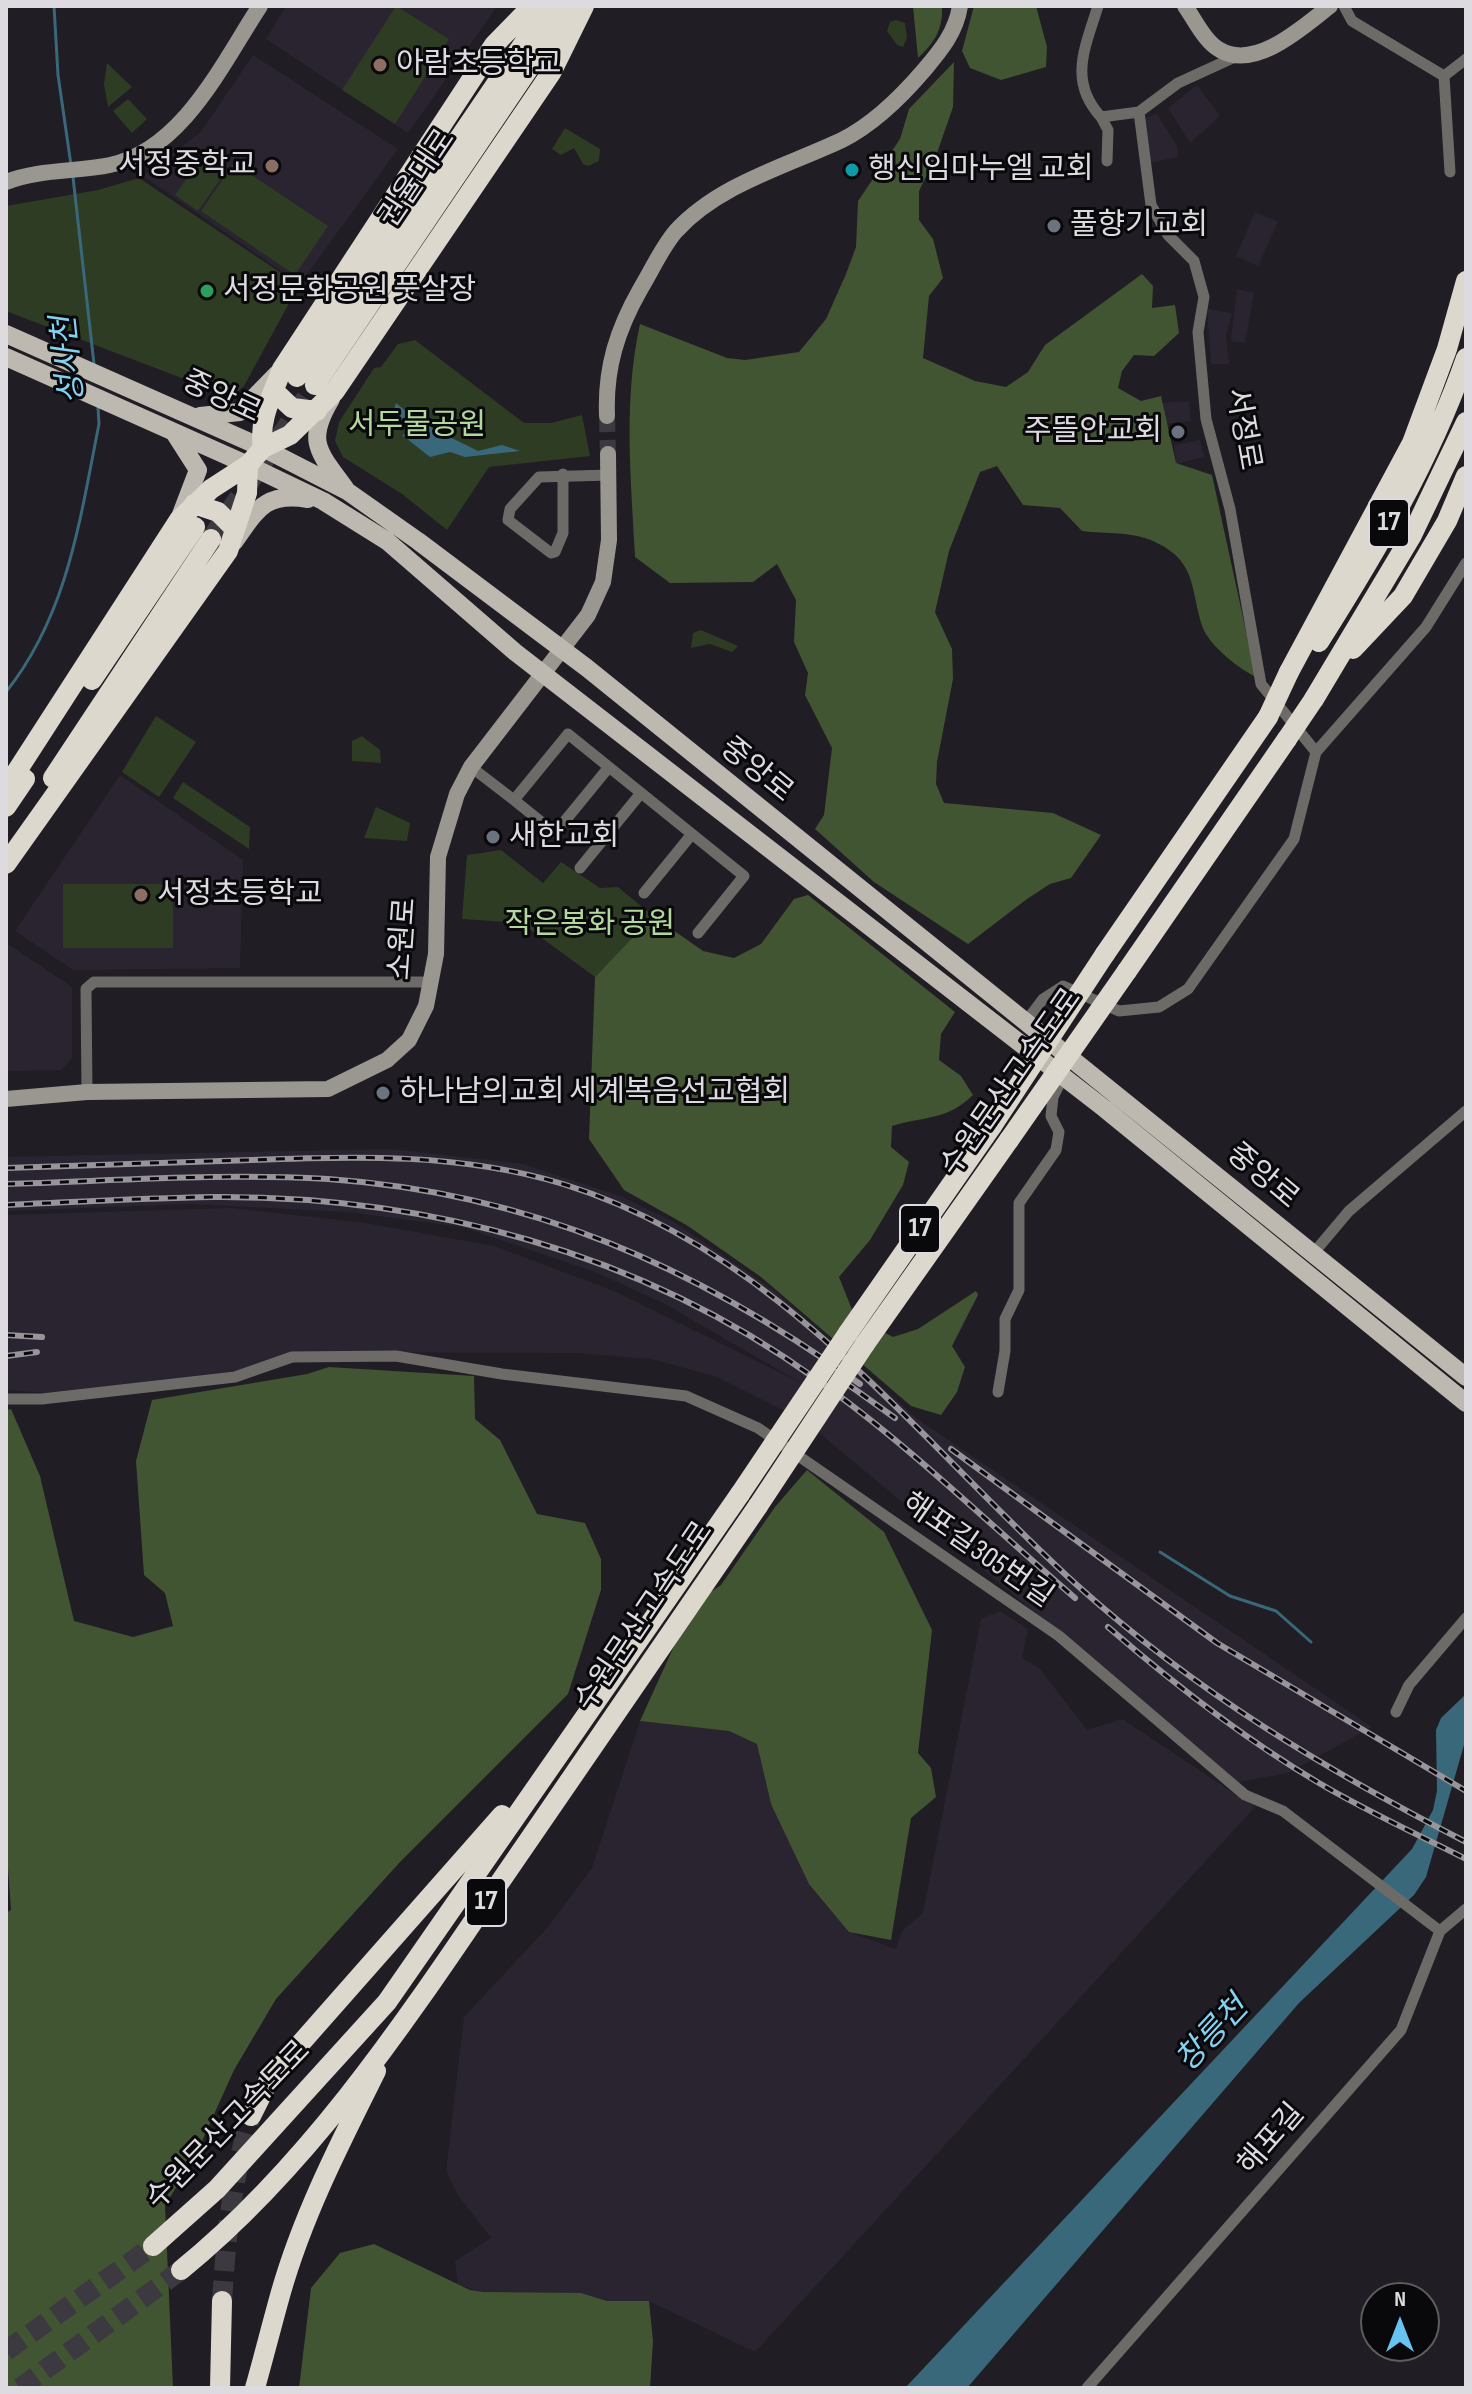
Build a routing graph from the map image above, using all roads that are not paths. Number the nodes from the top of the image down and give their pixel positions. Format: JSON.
{"nodes":[{"id":1,"x":260,"y":6,"type":"edge"},
{"id":2,"x":532,"y":6,"type":"edge"},
{"id":3,"x":549,"y":6,"type":"edge"},
{"id":4,"x":571,"y":6,"type":"edge"},
{"id":5,"x":584,"y":6,"type":"edge"},
{"id":6,"x":960,"y":6,"type":"edge"},
{"id":7,"x":1098,"y":6,"type":"edge"},
{"id":8,"x":1185,"y":6,"type":"edge"},
{"id":9,"x":1330,"y":6,"type":"edge"},
{"id":10,"x":1344,"y":6,"type":"edge"},
{"id":11,"x":1237,"y":55,"type":"junction"},
{"id":12,"x":1466,"y":59,"type":"edge"},
{"id":13,"x":1444,"y":76,"type":"junction"},
{"id":14,"x":1139,"y":112,"type":"junction"},
{"id":15,"x":1101,"y":117,"type":"junction"},
{"id":16,"x":1107,"y":161,"type":"dead end"},
{"id":17,"x":1450,"y":172,"type":"dead end"},
{"id":18,"x":6,"y":182,"type":"edge"},
{"id":19,"x":1466,"y":281,"type":"edge"},
{"id":20,"x":6,"y":334,"type":"edge"},
{"id":21,"x":6,"y":357,"type":"edge"},
{"id":22,"x":1466,"y":358,"type":"edge"},
{"id":23,"x":298,"y":377,"type":"junction"},
{"id":24,"x":274,"y":391,"type":"junction"},
{"id":25,"x":335,"y":391,"type":"junction"},
{"id":26,"x":317,"y":411,"type":"junction"},
{"id":27,"x":197,"y":416,"type":"junction"},
{"id":28,"x":607,"y":416,"type":"tunnel mouth"},
{"id":29,"x":1466,"y":422,"type":"edge"},
{"id":30,"x":171,"y":428,"type":"junction"},
{"id":31,"x":263,"y":448,"type":"junction"},
{"id":32,"x":608,"y":454,"type":"tunnel mouth"},
{"id":33,"x":248,"y":465,"type":"junction"},
{"id":34,"x":563,"y":474,"type":"junction"},
{"id":35,"x":610,"y":475,"type":"junction"},
{"id":36,"x":1466,"y":476,"type":"edge"},
{"id":37,"x":347,"y":491,"type":"junction"},
{"id":38,"x":323,"y":501,"type":"junction"},
{"id":39,"x":194,"y":504,"type":"junction"},
{"id":40,"x":234,"y":528,"type":"junction"},
{"id":41,"x":203,"y":534,"type":"junction"},
{"id":42,"x":1466,"y":563,"type":"edge"},
{"id":43,"x":561,"y":649,"type":"junction"},
{"id":44,"x":545,"y":672,"type":"junction"},
{"id":45,"x":1293,"y":676,"type":"junction"},
{"id":46,"x":1326,"y":679,"type":"junction"},
{"id":47,"x":1316,"y":752,"type":"junction"},
{"id":48,"x":471,"y":767,"type":"junction"},
{"id":49,"x":609,"y":767,"type":"junction"},
{"id":50,"x":6,"y":788,"type":"edge"},
{"id":51,"x":641,"y":793,"type":"junction"},
{"id":52,"x":514,"y":800,"type":"junction"},
{"id":53,"x":6,"y":807,"type":"edge"},
{"id":54,"x":692,"y":834,"type":"junction"},
{"id":55,"x":6,"y":848,"type":"edge"},
{"id":56,"x":6,"y":864,"type":"edge"},
{"id":57,"x":580,"y":868,"type":"dead end"},
{"id":58,"x":644,"y":893,"type":"dead end"},
{"id":59,"x":698,"y":933,"type":"dead end"},
{"id":60,"x":432,"y":982,"type":"junction"},
{"id":61,"x":1026,"y":1021,"type":"junction"},
{"id":62,"x":1014,"y":1037,"type":"junction"},
{"id":63,"x":1063,"y":1076,"type":"junction"},
{"id":64,"x":87,"y":1092,"type":"junction"},
{"id":65,"x":6,"y":1099,"type":"edge"},
{"id":66,"x":1466,"y":1111,"type":"edge"},
{"id":67,"x":1306,"y":1261,"type":"junction"},
{"id":68,"x":856,"y":1338,"type":"junction"},
{"id":69,"x":1466,"y":1377,"type":"edge"},
{"id":70,"x":998,"y":1392,"type":"dead end"},
{"id":71,"x":6,"y":1399,"type":"edge"},
{"id":72,"x":1466,"y":1403,"type":"edge"},
{"id":73,"x":1466,"y":1618,"type":"edge"},
{"id":74,"x":1396,"y":1712,"type":"dead end"},
{"id":75,"x":570,"y":1736,"type":"junction"},
{"id":76,"x":1466,"y":1909,"type":"edge"},
{"id":77,"x":1440,"y":1931,"type":"junction"},
{"id":78,"x":393,"y":2039,"type":"junction"},
{"id":79,"x":251,"y":2116,"type":"tunnel mouth"},
{"id":80,"x":153,"y":2246,"type":"tunnel mouth"},
{"id":81,"x":181,"y":2270,"type":"tunnel mouth"},
{"id":82,"x":222,"y":2301,"type":"tunnel mouth"},
{"id":83,"x":220,"y":2388,"type":"edge"},
{"id":84,"x":255,"y":2388,"type":"edge"},
{"id":85,"x":1087,"y":2388,"type":"edge"}],
"edges":[{"from":1,"to":18,"type":"main road"},
{"from":2,"to":23,"type":"highway"},
{"from":3,"to":23,"type":"highway","name":"권율대로"},
{"from":4,"to":23,"type":"highway","name":"권율대로"},
{"from":5,"to":25,"type":"highway"},
{"from":6,"to":28,"type":"main road"},
{"from":7,"to":15,"type":"street"},
{"from":8,"to":11,"type":"main road"},
{"from":9,"to":11,"type":"main road"},
{"from":10,"to":13,"type":"street"},
{"from":11,"to":14,"type":"street"},
{"from":12,"to":13,"type":"street"},
{"from":13,"to":17,"type":"street"},
{"from":14,"to":15,"type":"street"},
{"from":14,"to":47,"type":"street","name":"서정로"},
{"from":15,"to":16,"type":"street"},
{"from":19,"to":45,"type":"highway"},
{"from":20,"to":27,"type":"main road","name":"중앙로"},
{"from":21,"to":30,"type":"main road","name":"중앙로"},
{"from":22,"to":45,"type":"highway","name":"수원문산고속도로","number":"17"},
{"from":23,"to":24,"type":"highway"},
{"from":23,"to":27,"type":"main road"},
{"from":24,"to":26,"type":"highway"},
{"from":24,"to":31,"type":"highway"},
{"from":25,"to":26,"type":"highway"},
{"from":25,"to":37,"type":"main road"},
{"from":26,"to":31,"type":"highway"},
{"from":27,"to":31,"type":"main road","name":"중앙로"},
{"from":29,"to":46,"type":"highway","name":"수원문산고속도로","number":"17"},
{"from":30,"to":33,"type":"main road","name":"중앙로"},
{"from":30,"to":41,"type":"main road"},
{"from":31,"to":33,"type":"highway"},
{"from":31,"to":37,"type":"main road","name":"중앙로"},
{"from":32,"to":35,"type":"main road"},
{"from":33,"to":38,"type":"main road","name":"중앙로"},
{"from":33,"to":39,"type":"highway"},
{"from":33,"to":40,"type":"highway"},
{"from":34,"to":34,"type":"street"},
{"from":34,"to":35,"type":"street"},
{"from":35,"to":43,"type":"main road"},
{"from":36,"to":46,"type":"highway"},
{"from":37,"to":43,"type":"main road","name":"중앙로"},
{"from":38,"to":41,"type":"main road"},
{"from":38,"to":44,"type":"main road","name":"중앙로"},
{"from":39,"to":40,"type":"highway"},
{"from":39,"to":41,"type":"highway"},
{"from":40,"to":41,"type":"highway"},
{"from":41,"to":50,"type":"highway"},
{"from":41,"to":53,"type":"highway"},
{"from":41,"to":55,"type":"highway"},
{"from":41,"to":56,"type":"highway"},
{"from":42,"to":47,"type":"street"},
{"from":43,"to":44,"type":"main road","name":"소원로"},
{"from":43,"to":61,"type":"main road","name":"중앙로"},
{"from":44,"to":48,"type":"main road","name":"소원로"},
{"from":44,"to":62,"type":"main road","name":"중앙로"},
{"from":45,"to":68,"type":"highway","name":"수원문산고속도로","number":"17","bridge":true},
{"from":46,"to":68,"type":"highway","name":"수원문산고속도로","number":"17","bridge":true},
{"from":47,"to":61,"type":"street"},
{"from":48,"to":52,"type":"street"},
{"from":48,"to":60,"type":"main road","name":"소원로"},
{"from":49,"to":51,"type":"street"},
{"from":49,"to":52,"type":"street"},
{"from":49,"to":52,"type":"street"},
{"from":51,"to":54,"type":"street"},
{"from":51,"to":57,"type":"street"},
{"from":54,"to":58,"type":"street"},
{"from":54,"to":59,"type":"street"},
{"from":60,"to":64,"type":"main road","name":"소원로"},
{"from":60,"to":64,"type":"street"},
{"from":61,"to":62,"type":"street"},
{"from":61,"to":67,"type":"main road","name":"중앙로"},
{"from":62,"to":63,"type":"main road","name":"중앙로"},
{"from":63,"to":67,"type":"main road","name":"중앙로"},
{"from":63,"to":70,"type":"street"},
{"from":64,"to":65,"type":"main road","name":"소원로"},
{"from":66,"to":67,"type":"street"},
{"from":67,"to":69,"type":"main road","name":"중앙로"},
{"from":67,"to":72,"type":"main road","name":"중앙로"},
{"from":68,"to":75,"type":"highway","name":"수원문산고속도로","number":"17","bridge":true},
{"from":68,"to":78,"type":"highway","name":"수원문산고속도로","number":"17","bridge":true},
{"from":71,"to":77,"type":"street","name":"해포길305번길"},
{"from":73,"to":74,"type":"street"},
{"from":75,"to":79,"type":"highway","name":"수원문산고속도로","number":"17"},
{"from":75,"to":80,"type":"highway","name":"수원문산고속도로","number":"17"},
{"from":76,"to":77,"type":"street","name":"해포길"},
{"from":77,"to":85,"type":"street","name":"해포길"},
{"from":78,"to":81,"type":"highway","name":"수원문산고속도로","number":"17"},
{"from":78,"to":84,"type":"highway","name":"수원문산고속도로","number":"17"},
{"from":82,"to":83,"type":"highway"}]}
